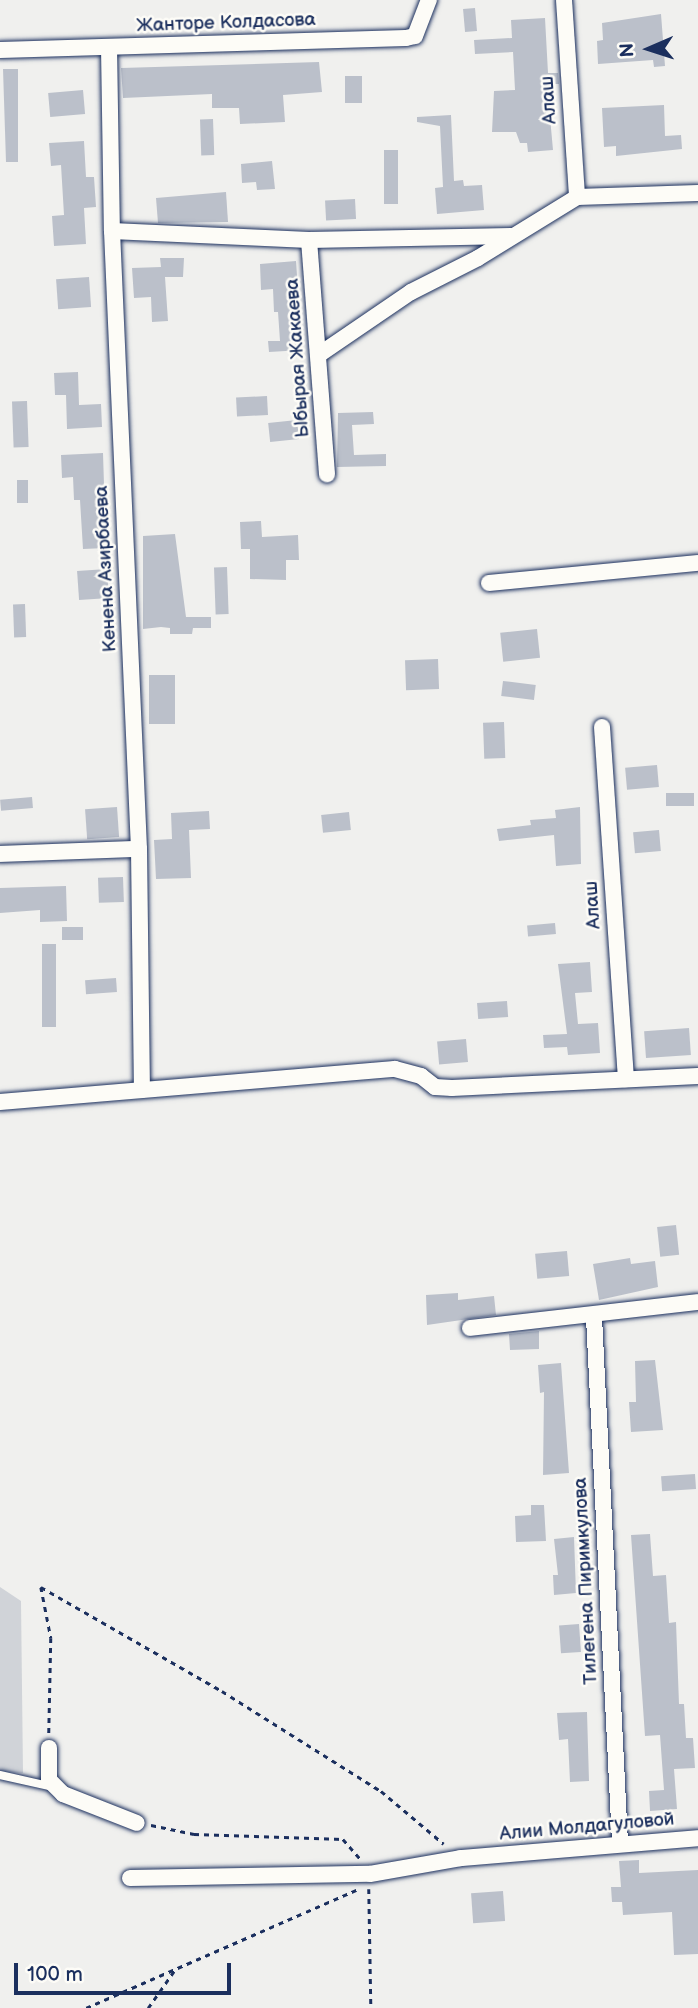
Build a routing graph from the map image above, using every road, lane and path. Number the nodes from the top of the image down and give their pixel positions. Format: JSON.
{"nodes":[{"id":1,"x":429,"y":0,"type":"edge"},
{"id":2,"x":564,"y":0,"type":"edge"},
{"id":3,"x":109,"y":47,"type":"junction"},
{"id":4,"x":0,"y":50,"type":"edge"},
{"id":5,"x":698,"y":193,"type":"edge"},
{"id":6,"x":577,"y":197,"type":"junction"},
{"id":7,"x":112,"y":231,"type":"junction"},
{"id":8,"x":511,"y":236,"type":"junction"},
{"id":9,"x":309,"y":240,"type":"junction"},
{"id":10,"x":320,"y":354,"type":"junction"},
{"id":11,"x":327,"y":474,"type":"dead end"},
{"id":12,"x":698,"y":563,"type":"edge"},
{"id":13,"x":489,"y":583,"type":"dead end"},
{"id":14,"x":602,"y":727,"type":"dead end"},
{"id":15,"x":139,"y":849,"type":"junction"},
{"id":16,"x":0,"y":854,"type":"edge"},
{"id":17,"x":698,"y":1076,"type":"edge"},
{"id":18,"x":626,"y":1079,"type":"junction"},
{"id":19,"x":142,"y":1090,"type":"junction"},
{"id":20,"x":0,"y":1102,"type":"edge"},
{"id":21,"x":698,"y":1302,"type":"edge"},
{"id":22,"x":594,"y":1317,"type":"junction"},
{"id":23,"x":470,"y":1328,"type":"dead end"},
{"id":24,"x":49,"y":1748,"type":"joint"},
{"id":25,"x":0,"y":1775,"type":"edge"},
{"id":26,"x":56,"y":1787,"type":"junction"},
{"id":27,"x":137,"y":1822,"type":"joint"},
{"id":28,"x":698,"y":1838,"type":"edge"},
{"id":29,"x":620,"y":1843,"type":"junction"},
{"id":30,"x":461,"y":1858,"type":"junction"},
{"id":31,"x":370,"y":1874,"type":"junction"},
{"id":32,"x":130,"y":1878,"type":"dead end"},
{"id":33,"x":174,"y":1971,"type":"junction"},
{"id":34,"x":86,"y":2008,"type":"edge"},
{"id":35,"x":148,"y":2008,"type":"edge"},
{"id":36,"x":371,"y":2008,"type":"edge"}],
"edges":[{"from":1,"to":3,"type":"street","name":"Жанторе Колдасова"},
{"from":2,"to":6,"type":"street","name":"Алаш"},
{"from":3,"to":4,"type":"street","name":"Жанторе Колдасова"},
{"from":3,"to":7,"type":"street","name":"Кенена Азирбаева"},
{"from":5,"to":6,"type":"street"},
{"from":6,"to":8,"type":"street"},
{"from":7,"to":9,"type":"street"},
{"from":7,"to":15,"type":"street","name":"Кенена Азирбаева"},
{"from":8,"to":9,"type":"street"},
{"from":8,"to":10,"type":"street"},
{"from":9,"to":10,"type":"street","name":"Ыбырая Жакаева"},
{"from":10,"to":11,"type":"street","name":"Ыбырая Жакаева"},
{"from":12,"to":13,"type":"street"},
{"from":14,"to":18,"type":"street","name":"Алаш"},
{"from":15,"to":16,"type":"street"},
{"from":15,"to":19,"type":"street","name":"Кенена Азирбаева"},
{"from":17,"to":18,"type":"street"},
{"from":18,"to":19,"type":"street"},
{"from":19,"to":20,"type":"street"},
{"from":21,"to":22,"type":"street"},
{"from":22,"to":23,"type":"street"},
{"from":22,"to":29,"type":"street","name":"Тилегена Пиримкулова"},
{"from":24,"to":26,"type":"street"},
{"from":24,"to":30,"type":"path"},
{"from":25,"to":26,"type":"lane"},
{"from":26,"to":27,"type":"street"},
{"from":27,"to":31,"type":"path"},
{"from":28,"to":29,"type":"street","name":"Алии Молдагуловой"},
{"from":29,"to":30,"type":"street","name":"Алии Молдагуловой"},
{"from":30,"to":31,"type":"street","name":"Алии Молдагуловой"},
{"from":31,"to":32,"type":"street","name":"Алии Молдагуловой"},
{"from":33,"to":34,"type":"path"},
{"from":33,"to":35,"type":"path"},
{"from":33,"to":36,"type":"path"}]}
